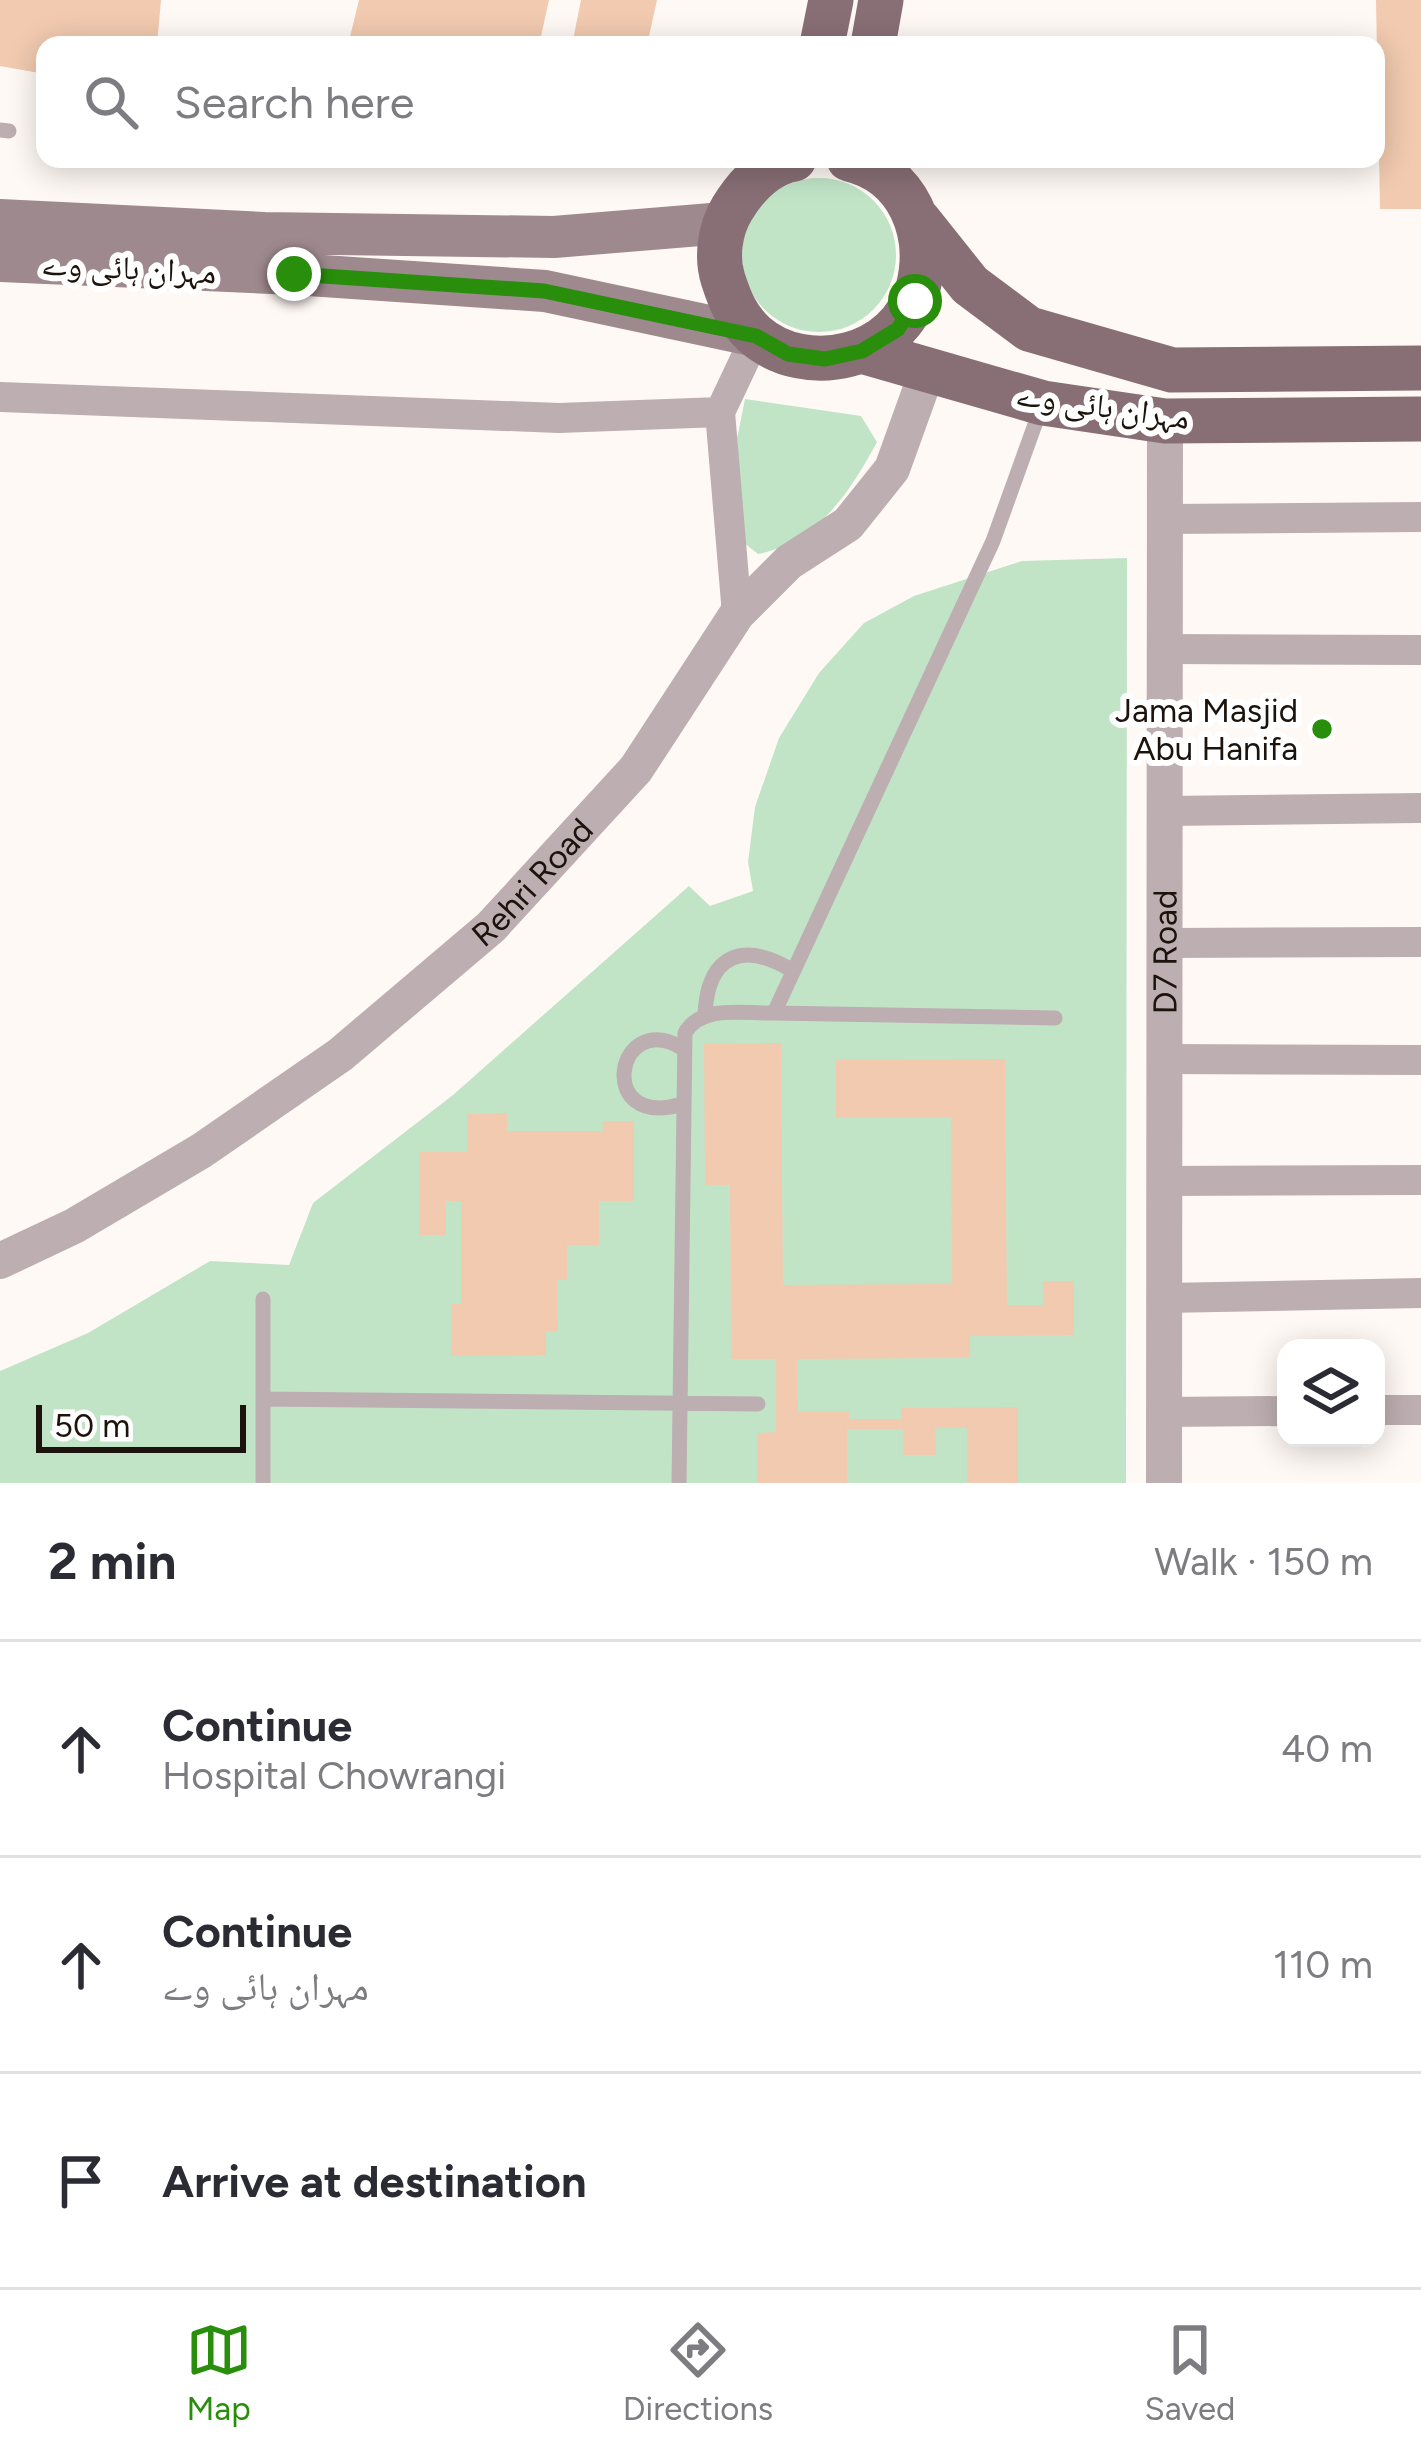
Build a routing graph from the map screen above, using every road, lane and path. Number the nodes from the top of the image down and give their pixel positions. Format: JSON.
{"nodes":[{"id":1,"x":831,"y":0,"type":"edge"},
{"id":2,"x":881,"y":0,"type":"edge"},
{"id":3,"x":825,"y":36,"type":"edge"},
{"id":4,"x":875,"y":36,"type":"edge"},
{"id":5,"x":773,"y":168,"type":"edge"},
{"id":6,"x":872,"y":168,"type":"edge"},
{"id":7,"x":746,"y":189,"type":"edge"},
{"id":8,"x":902,"y":189,"type":"edge"},
{"id":9,"x":0,"y":220,"type":"edge"},
{"id":10,"x":0,"y":261,"type":"edge"},
{"id":11,"x":756,"y":336,"type":"junction"},
{"id":12,"x":862,"y":351,"type":"junction"},
{"id":13,"x":1421,"y":368,"type":"edge"},
{"id":14,"x":928,"y":369,"type":"junction"},
{"id":15,"x":1207,"y":370,"type":"junction"},
{"id":16,"x":0,"y":397,"type":"edge"},
{"id":17,"x":1043,"y":403,"type":"junction"},
{"id":18,"x":720,"y":412,"type":"junction"},
{"id":19,"x":1421,"y":419,"type":"edge"},
{"id":20,"x":1186,"y":421,"type":"junction"},
{"id":21,"x":1421,"y":517,"type":"edge"},
{"id":22,"x":1165,"y":519,"type":"junction"},
{"id":23,"x":737,"y":614,"type":"junction"},
{"id":24,"x":1166,"y":649,"type":"junction"},
{"id":25,"x":1421,"y":650,"type":"edge"},
{"id":26,"x":1421,"y":808,"type":"edge"},
{"id":27,"x":1165,"y":811,"type":"junction"},
{"id":28,"x":1421,"y":942,"type":"edge"},
{"id":29,"x":1164,"y":943,"type":"junction"},
{"id":30,"x":793,"y":971,"type":"junction"},
{"id":31,"x":774,"y":1013,"type":"junction"},
{"id":32,"x":705,"y":1014,"type":"junction"},
{"id":33,"x":1054,"y":1018,"type":"dead end"},
{"id":34,"x":682,"y":1048,"type":"junction"},
{"id":35,"x":1164,"y":1059,"type":"junction"},
{"id":36,"x":1421,"y":1060,"type":"edge"},
{"id":37,"x":682,"y":1104,"type":"junction"},
{"id":38,"x":1421,"y":1180,"type":"edge"},
{"id":39,"x":1164,"y":1181,"type":"junction"},
{"id":40,"x":0,"y":1261,"type":"edge"},
{"id":41,"x":1421,"y":1293,"type":"edge"},
{"id":42,"x":1164,"y":1298,"type":"junction"},
{"id":43,"x":263,"y":1299,"type":"dead end"},
{"id":44,"x":263,"y":1399,"type":"junction"},
{"id":45,"x":679,"y":1402,"type":"junction"},
{"id":46,"x":758,"y":1404,"type":"dead end"},
{"id":47,"x":1385,"y":1410,"type":"edge"},
{"id":48,"x":1421,"y":1410,"type":"edge"},
{"id":49,"x":1277,"y":1411,"type":"edge"},
{"id":50,"x":1164,"y":1412,"type":"junction"},
{"id":51,"x":262,"y":1483,"type":"edge"},
{"id":52,"x":679,"y":1483,"type":"edge"},
{"id":53,"x":1164,"y":1483,"type":"edge"}],
"edges":[{"from":1,"to":3,"type":"main road"},
{"from":2,"to":4,"type":"main road"},
{"from":5,"to":7,"type":"main road"},
{"from":6,"to":8,"type":"main road"},
{"from":7,"to":9,"type":"main road"},
{"from":7,"to":11,"type":"main road"},
{"from":8,"to":12,"type":"main road"},
{"from":8,"to":15,"type":"main road","name":"مہران ہائی وے"},
{"from":10,"to":11,"type":"main road","name":"مہران ہائی وے"},
{"from":11,"to":12,"type":"main road"},
{"from":11,"to":18,"type":"street"},
{"from":12,"to":14,"type":"main road","name":"مہران ہائی وے"},
{"from":13,"to":15,"type":"main road","name":"مہران ہائی وے"},
{"from":14,"to":17,"type":"main road","name":"مہران ہائی وے"},
{"from":14,"to":23,"type":"street","name":"Rehri Road"},
{"from":15,"to":20,"type":"main road"},
{"from":16,"to":18,"type":"street"},
{"from":17,"to":20,"type":"main road","name":"مہران ہائی وے"},
{"from":17,"to":30,"type":"lane"},
{"from":18,"to":23,"type":"street"},
{"from":19,"to":20,"type":"main road","name":"مہران ہائی وے"},
{"from":20,"to":22,"type":"street","name":"D7 Road"},
{"from":21,"to":22,"type":"street"},
{"from":22,"to":24,"type":"street","name":"D7 Road"},
{"from":23,"to":40,"type":"street","name":"Rehri Road"},
{"from":24,"to":25,"type":"street"},
{"from":24,"to":27,"type":"street","name":"D7 Road"},
{"from":26,"to":27,"type":"street"},
{"from":27,"to":29,"type":"street","name":"D7 Road"},
{"from":28,"to":29,"type":"street"},
{"from":29,"to":35,"type":"street","name":"D7 Road"},
{"from":30,"to":31,"type":"lane"},
{"from":30,"to":32,"type":"lane"},
{"from":31,"to":32,"type":"lane"},
{"from":31,"to":33,"type":"lane"},
{"from":32,"to":34,"type":"lane"},
{"from":34,"to":37,"type":"lane"},
{"from":34,"to":37,"type":"lane"},
{"from":35,"to":36,"type":"street"},
{"from":35,"to":39,"type":"street","name":"D7 Road"},
{"from":37,"to":45,"type":"lane"},
{"from":38,"to":39,"type":"street"},
{"from":39,"to":42,"type":"street","name":"D7 Road"},
{"from":41,"to":42,"type":"street"},
{"from":42,"to":50,"type":"street","name":"D7 Road"},
{"from":43,"to":44,"type":"lane"},
{"from":44,"to":45,"type":"lane"},
{"from":44,"to":51,"type":"lane"},
{"from":45,"to":46,"type":"lane"},
{"from":45,"to":52,"type":"lane"},
{"from":47,"to":48,"type":"street"},
{"from":49,"to":50,"type":"street"},
{"from":50,"to":53,"type":"street","name":"D7 Road"}]}
